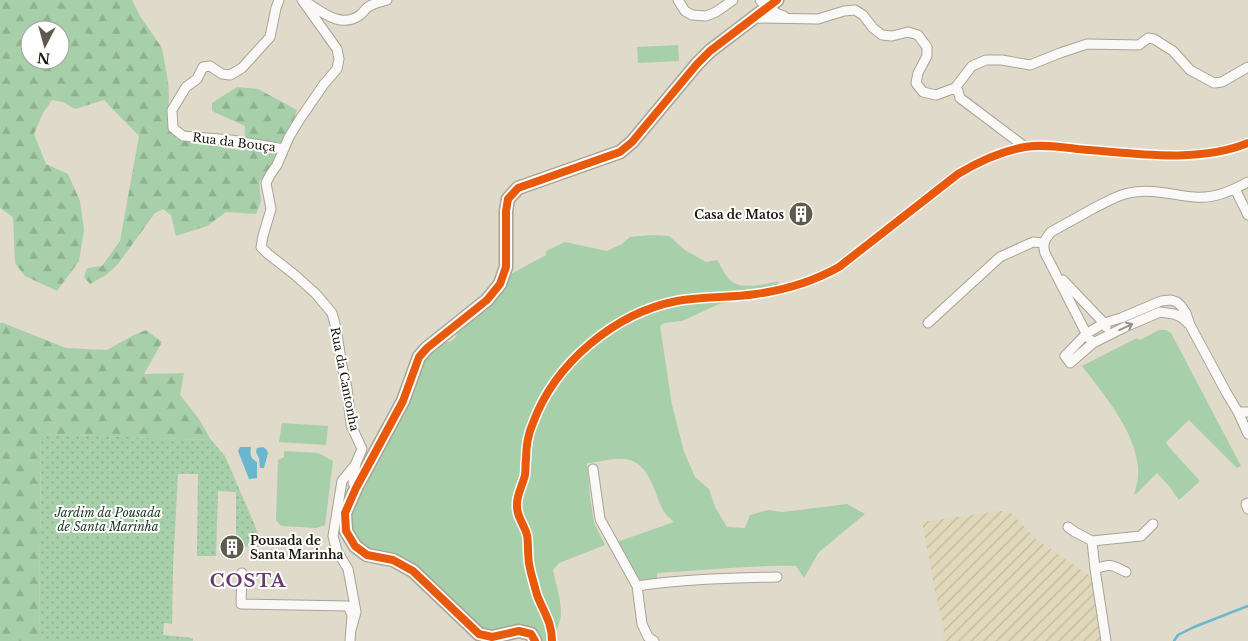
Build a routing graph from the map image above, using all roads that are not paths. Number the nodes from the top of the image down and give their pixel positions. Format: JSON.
{"nodes":[{"id":1,"x":279,"y":0,"type":"edge"},
{"id":2,"x":302,"y":0,"type":"edge"},
{"id":3,"x":387,"y":0,"type":"edge"},
{"id":4,"x":678,"y":0,"type":"edge"},
{"id":5,"x":732,"y":0,"type":"edge"},
{"id":6,"x":768,"y":3,"type":"edge"},
{"id":7,"x":754,"y":18,"type":"junction"},
{"id":8,"x":797,"y":19,"type":"junction"},
{"id":9,"x":1248,"y":68,"type":"edge"},
{"id":10,"x":955,"y":88,"type":"junction"},
{"id":11,"x":1024,"y":147,"type":"dead end"},
{"id":12,"x":284,"y":149,"type":"junction"},
{"id":13,"x":1248,"y":182,"type":"edge"},
{"id":14,"x":1235,"y":189,"type":"junction"},
{"id":15,"x":1248,"y":215,"type":"edge"},
{"id":16,"x":1044,"y":243,"type":"junction"},
{"id":17,"x":1056,"y":273,"type":"junction"},
{"id":18,"x":928,"y":323,"type":"dead end"},
{"id":19,"x":1104,"y":323,"type":"junction"},
{"id":20,"x":1190,"y":325,"type":"junction"},
{"id":21,"x":1086,"y":334,"type":"junction"},
{"id":22,"x":1110,"y":335,"type":"junction"},
{"id":23,"x":1093,"y":343,"type":"junction"},
{"id":24,"x":1238,"y":412,"type":"junction"},
{"id":25,"x":1248,"y":412,"type":"edge"},
{"id":26,"x":1248,"y":434,"type":"edge"},
{"id":27,"x":356,"y":463,"type":"junction"},
{"id":28,"x":593,"y":469,"type":"dead end"},
{"id":29,"x":356,"y":488,"type":"junction"},
{"id":30,"x":1248,"y":503,"type":"edge"},
{"id":31,"x":1248,"y":510,"type":"edge"},
{"id":32,"x":1153,"y":524,"type":"dead end"},
{"id":33,"x":1068,"y":527,"type":"dead end"},
{"id":34,"x":1092,"y":541,"type":"junction"},
{"id":35,"x":1095,"y":569,"type":"junction"},
{"id":36,"x":1126,"y":572,"type":"dead end"},
{"id":37,"x":242,"y":573,"type":"dead end"},
{"id":38,"x":777,"y":577,"type":"dead end"},
{"id":39,"x":637,"y":586,"type":"junction"},
{"id":40,"x":351,"y":630,"type":"junction"},
{"id":41,"x":475,"y":637,"type":"edge"},
{"id":42,"x":350,"y":641,"type":"edge"},
{"id":43,"x":535,"y":641,"type":"edge"},
{"id":44,"x":654,"y":641,"type":"edge"},
{"id":45,"x":1106,"y":641,"type":"edge"}],
"edges":[{"from":1,"to":12,"type":"street","name":"Rua da Bouça"},
{"from":2,"to":3,"type":"street"},
{"from":2,"to":12,"type":"street","name":"Rua da Cantonha"},
{"from":4,"to":5,"type":"street"},
{"from":6,"to":7,"type":"street"},
{"from":6,"to":8,"type":"street"},
{"from":7,"to":8,"type":"street"},
{"from":7,"to":29,"type":"street"},
{"from":8,"to":10,"type":"street"},
{"from":9,"to":10,"type":"street"},
{"from":10,"to":11,"type":"street"},
{"from":12,"to":27,"type":"street","name":"Rua da Cantonha"},
{"from":13,"to":14,"type":"street"},
{"from":14,"to":15,"type":"street"},
{"from":14,"to":16,"type":"street"},
{"from":16,"to":17,"type":"street"},
{"from":16,"to":18,"type":"street"},
{"from":17,"to":19,"type":"street"},
{"from":17,"to":21,"type":"street"},
{"from":19,"to":20,"type":"street"},
{"from":19,"to":21,"type":"street"},
{"from":19,"to":22,"type":"street"},
{"from":22,"to":20,"type":"street","one_way":true},
{"from":20,"to":24,"type":"street"},
{"from":21,"to":23,"type":"street"},
{"from":21,"to":23,"type":"street"},
{"from":22,"to":23,"type":"street"},
{"from":24,"to":25,"type":"street"},
{"from":24,"to":26,"type":"street"},
{"from":27,"to":29,"type":"street","name":"Rua da Cantonha"},
{"from":27,"to":40,"type":"street"},
{"from":28,"to":39,"type":"street"},
{"from":29,"to":41,"type":"street"},
{"from":30,"to":31,"type":"street"},
{"from":32,"to":34,"type":"street"},
{"from":33,"to":34,"type":"street"},
{"from":34,"to":35,"type":"street"},
{"from":35,"to":36,"type":"street"},
{"from":35,"to":45,"type":"street"},
{"from":37,"to":40,"type":"street"},
{"from":38,"to":39,"type":"street"},
{"from":39,"to":44,"type":"street"},
{"from":40,"to":42,"type":"street"},
{"from":41,"to":43,"type":"street"}]}
